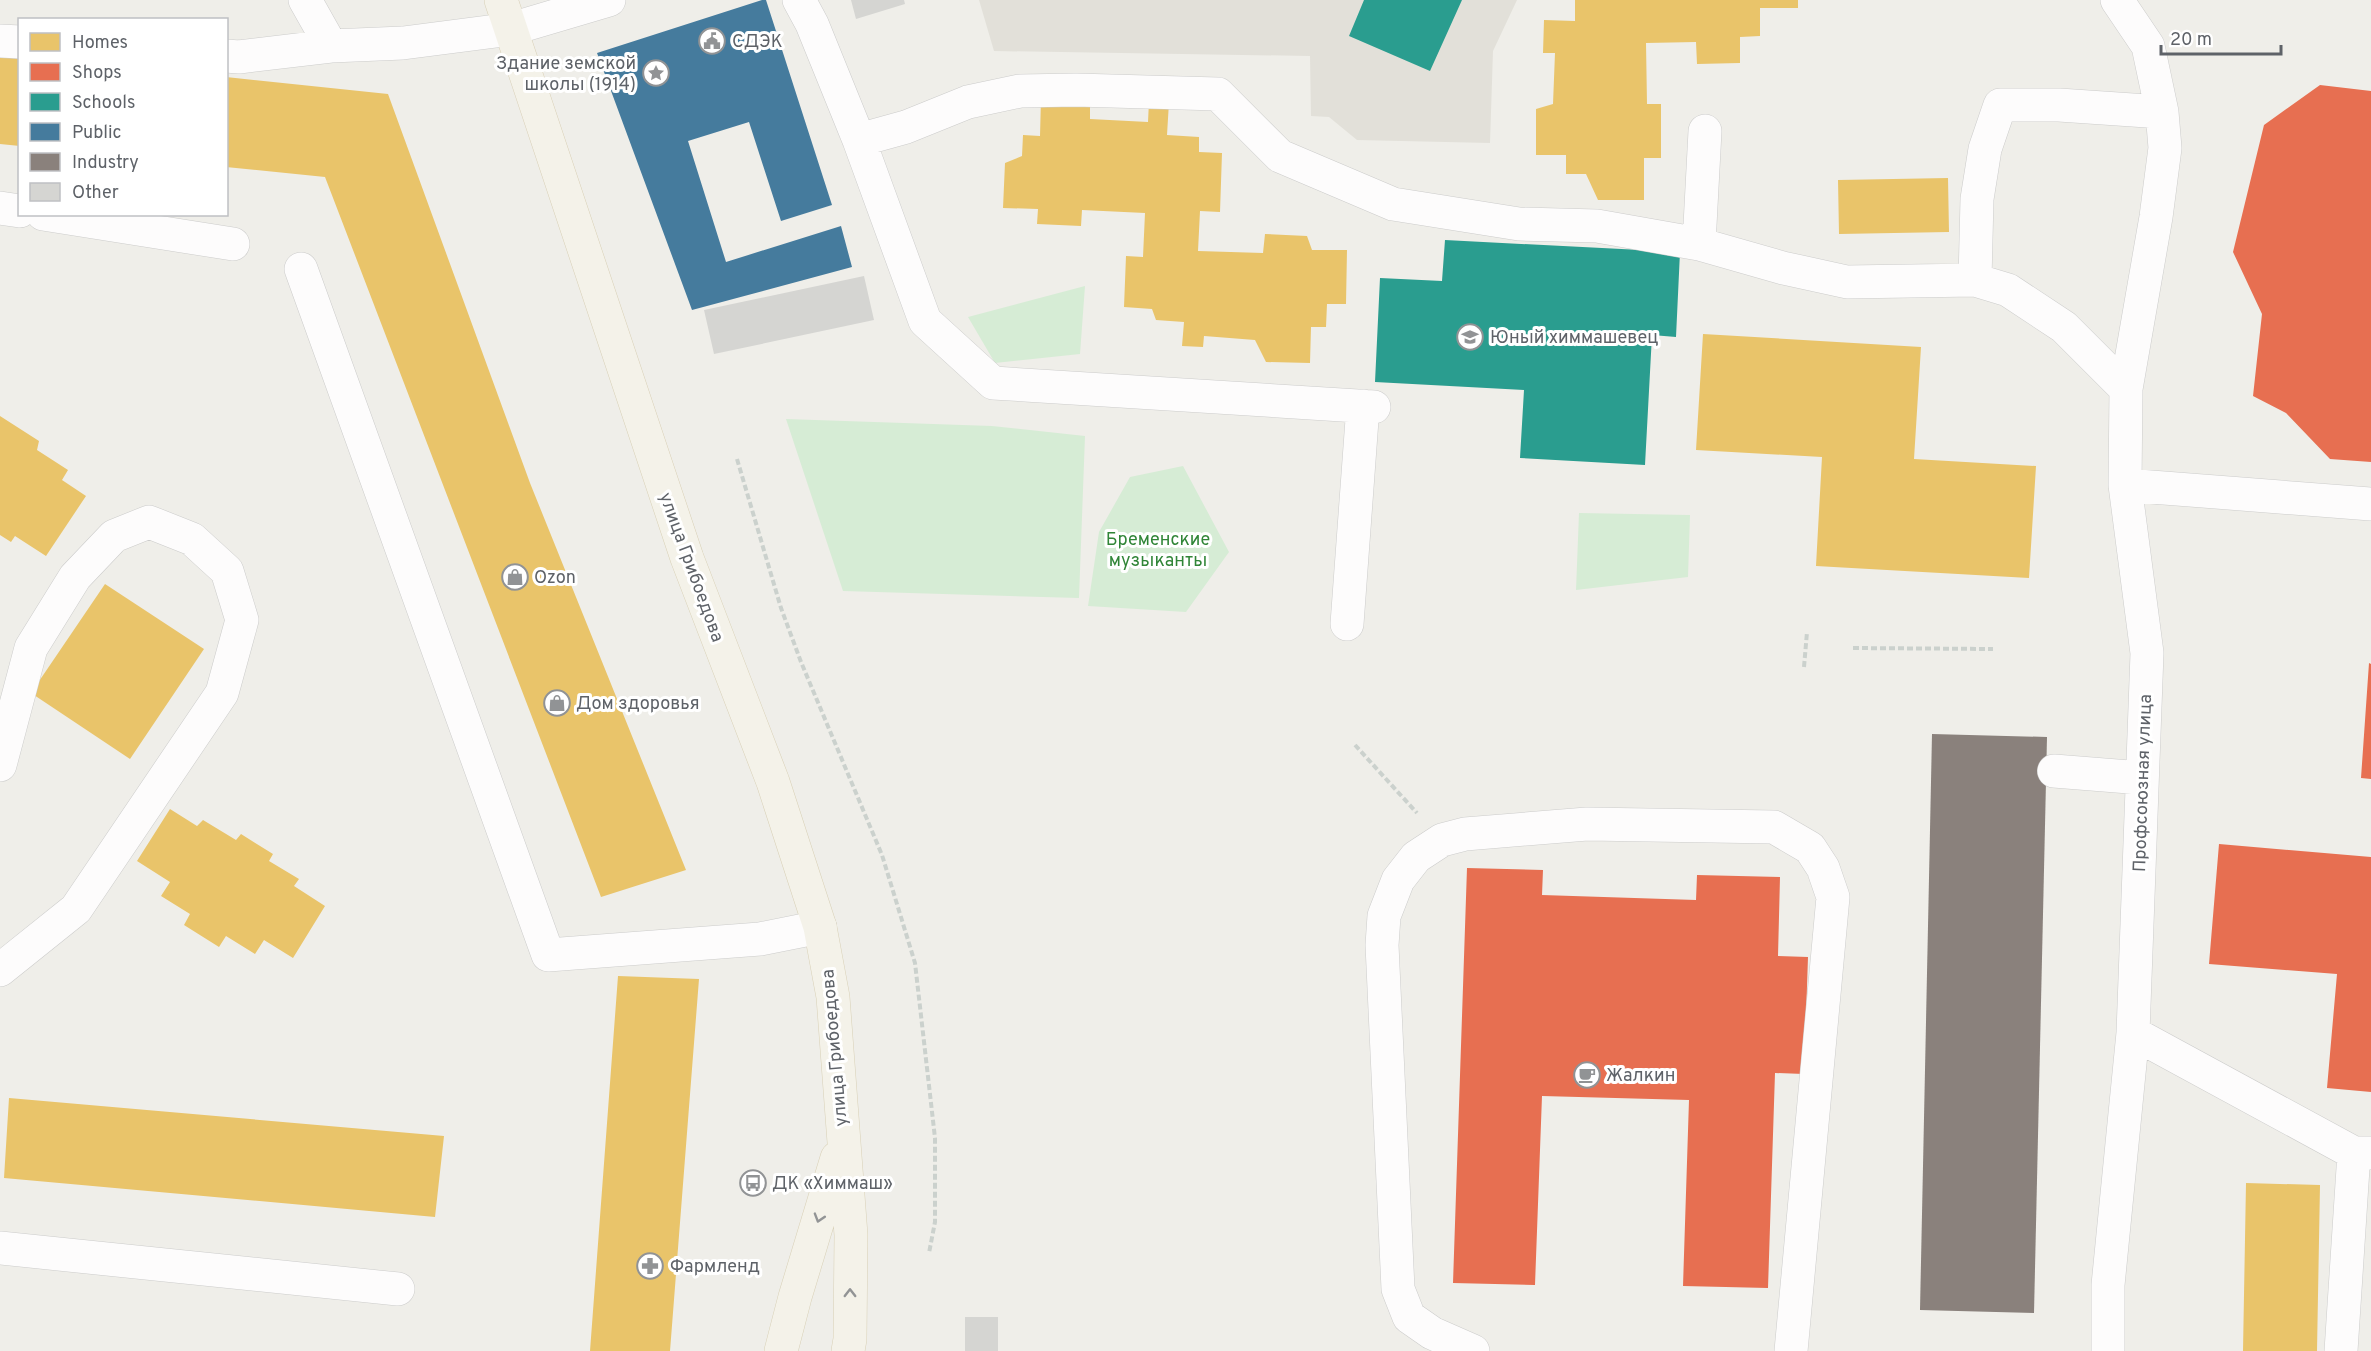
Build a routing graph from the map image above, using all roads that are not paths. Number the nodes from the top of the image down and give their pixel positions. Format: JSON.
{"nodes":[{"id":1,"x":304,"y":0,"type":"edge"},
{"id":2,"x":609,"y":0,"type":"edge"},
{"id":3,"x":799,"y":0,"type":"edge"},
{"id":4,"x":2116,"y":0,"type":"edge"},
{"id":5,"x":506,"y":14,"type":"edge"},
{"id":6,"x":0,"y":41,"type":"edge"},
{"id":7,"x":18,"y":42,"type":"edge"},
{"id":8,"x":331,"y":46,"type":"junction"},
{"id":9,"x":228,"y":56,"type":"edge"},
{"id":10,"x":2162,"y":112,"type":"junction"},
{"id":11,"x":1706,"y":131,"type":"dead end"},
{"id":12,"x":859,"y":140,"type":"junction"},
{"id":13,"x":0,"y":208,"type":"edge"},
{"id":14,"x":18,"y":211,"type":"edge"},
{"id":15,"x":56,"y":216,"type":"edge"},
{"id":16,"x":233,"y":244,"type":"dead end"},
{"id":17,"x":1699,"y":244,"type":"junction"},
{"id":18,"x":301,"y":269,"type":"dead end"},
{"id":19,"x":1975,"y":280,"type":"junction"},
{"id":20,"x":2126,"y":389,"type":"junction"},
{"id":21,"x":2125,"y":485,"type":"junction"},
{"id":22,"x":2371,"y":504,"type":"edge"},
{"id":23,"x":1347,"y":624,"type":"dead end"},
{"id":24,"x":0,"y":765,"type":"edge"},
{"id":25,"x":2054,"y":771,"type":"dead end"},
{"id":26,"x":2142,"y":778,"type":"junction"},
{"id":27,"x":820,"y":927,"type":"junction"},
{"id":28,"x":0,"y":970,"type":"edge"},
{"id":29,"x":2133,"y":1033,"type":"junction"},
{"id":30,"x":842,"y":1142,"type":"junction"},
{"id":31,"x":2362,"y":1153,"type":"edge"},
{"id":32,"x":0,"y":1248,"type":"edge"},
{"id":33,"x":398,"y":1289,"type":"dead end"},
{"id":34,"x":781,"y":1351,"type":"edge"},
{"id":35,"x":848,"y":1351,"type":"edge"},
{"id":36,"x":1473,"y":1351,"type":"edge"},
{"id":37,"x":1791,"y":1351,"type":"edge"},
{"id":38,"x":2108,"y":1351,"type":"edge"},
{"id":39,"x":2341,"y":1351,"type":"edge"}],
"edges":[{"from":1,"to":8,"type":"street"},
{"from":2,"to":5,"type":"street"},
{"from":3,"to":12,"type":"street"},
{"from":4,"to":10,"type":"street","name":"Профсоюзная улица"},
{"from":5,"to":8,"type":"street"},
{"from":5,"to":27,"type":"main road","name":"улица Грибоедова"},
{"from":6,"to":7,"type":"street"},
{"from":8,"to":9,"type":"street"},
{"from":10,"to":19,"type":"street"},
{"from":10,"to":20,"type":"street","name":"Профсоюзная улица"},
{"from":11,"to":17,"type":"street"},
{"from":12,"to":17,"type":"street"},
{"from":12,"to":23,"type":"street"},
{"from":13,"to":14,"type":"street"},
{"from":15,"to":16,"type":"street"},
{"from":17,"to":19,"type":"street"},
{"from":18,"to":27,"type":"street"},
{"from":19,"to":20,"type":"street"},
{"from":20,"to":21,"type":"street","name":"Профсоюзная улица"},
{"from":21,"to":22,"type":"street"},
{"from":21,"to":26,"type":"street","name":"Профсоюзная улица"},
{"from":24,"to":28,"type":"street"},
{"from":25,"to":26,"type":"street"},
{"from":26,"to":29,"type":"street","name":"Профсоюзная улица"},
{"from":27,"to":30,"type":"main road","name":"улица Грибоедова"},
{"from":29,"to":31,"type":"street"},
{"from":29,"to":38,"type":"street","name":"Профсоюзная улица"},
{"from":30,"to":34,"type":"main road","name":"улица Грибоедова","one_way":true},
{"from":35,"to":30,"type":"main road","name":"улица Грибоедова","one_way":true},
{"from":31,"to":39,"type":"street"},
{"from":32,"to":33,"type":"street"},
{"from":36,"to":37,"type":"street"}]}
